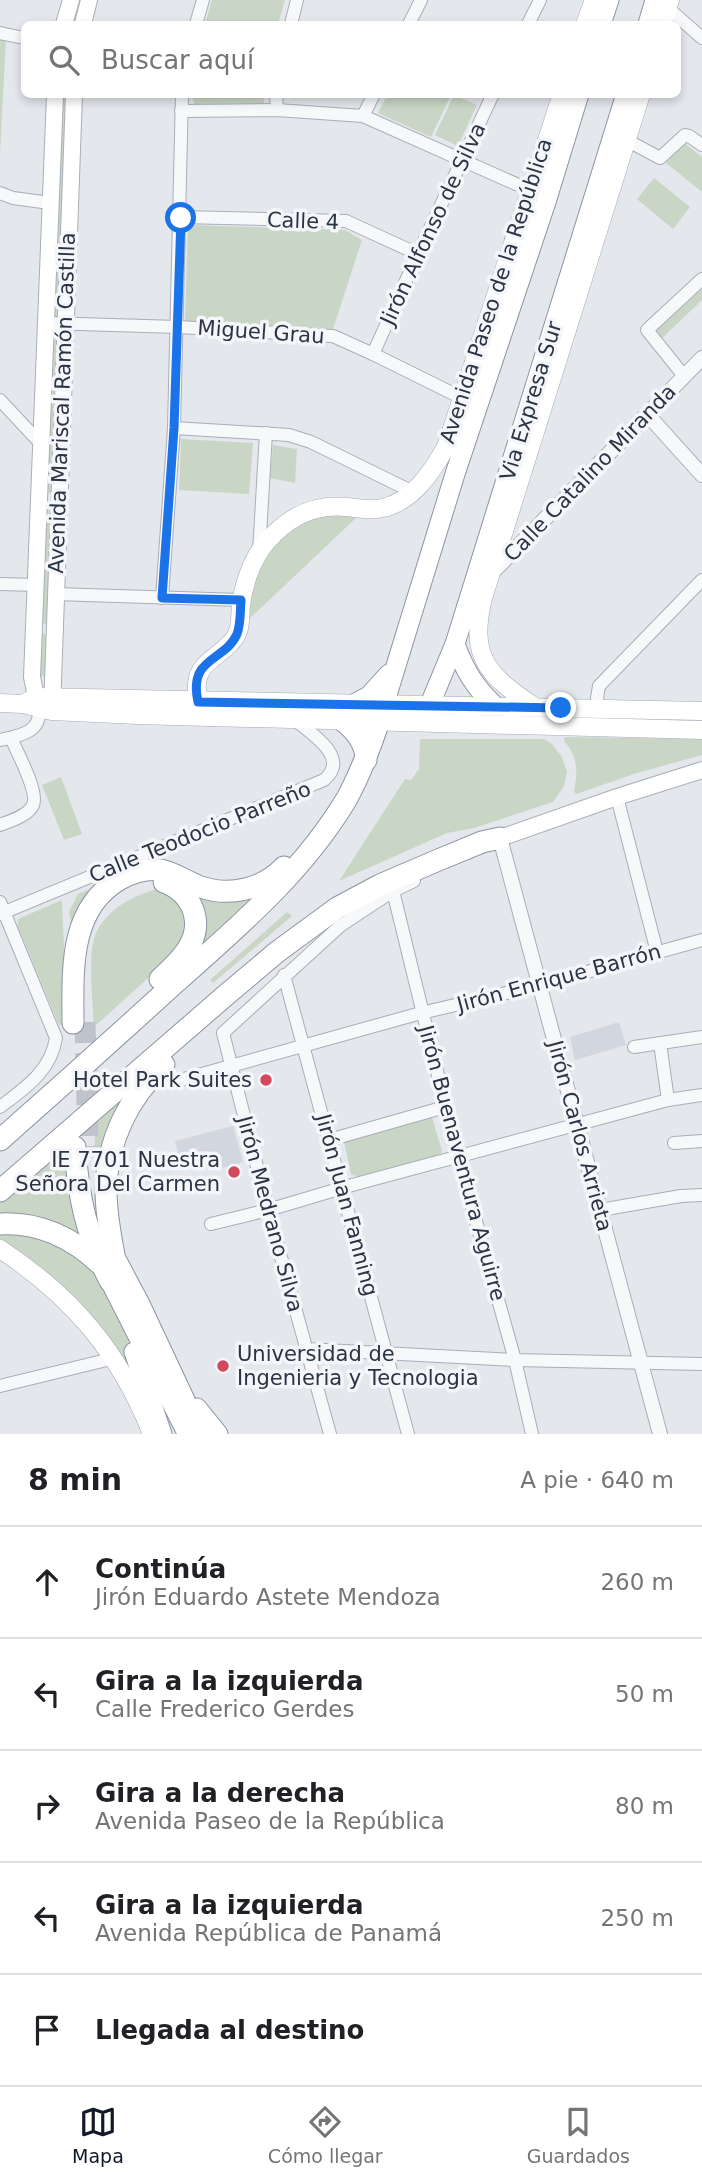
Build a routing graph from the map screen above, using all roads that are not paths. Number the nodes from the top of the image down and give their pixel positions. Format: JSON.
{"nodes":[{"id":1,"x":71,"y":0,"type":"edge"},
{"id":2,"x":89,"y":0,"type":"edge"},
{"id":3,"x":203,"y":0,"type":"edge"},
{"id":4,"x":297,"y":0,"type":"edge"},
{"id":5,"x":421,"y":0,"type":"edge"},
{"id":6,"x":540,"y":0,"type":"edge"},
{"id":7,"x":594,"y":0,"type":"edge"},
{"id":8,"x":609,"y":0,"type":"edge"},
{"id":9,"x":664,"y":8,"type":"edge"},
{"id":10,"x":65,"y":21,"type":"edge"},
{"id":11,"x":84,"y":21,"type":"edge"},
{"id":12,"x":197,"y":21,"type":"edge"},
{"id":13,"x":292,"y":21,"type":"edge"},
{"id":14,"x":410,"y":21,"type":"edge"},
{"id":15,"x":530,"y":21,"type":"edge"},
{"id":16,"x":586,"y":21,"type":"edge"},
{"id":17,"x":602,"y":21,"type":"edge"},
{"id":18,"x":651,"y":21,"type":"edge"},
{"id":19,"x":680,"y":21,"type":"edge"},
{"id":20,"x":681,"y":21,"type":"edge"},
{"id":21,"x":0,"y":33,"type":"edge"},
{"id":22,"x":21,"y":37,"type":"edge"},
{"id":23,"x":702,"y":38,"type":"edge"},
{"id":24,"x":55,"y":98,"type":"edge"},
{"id":25,"x":74,"y":98,"type":"edge"},
{"id":26,"x":183,"y":98,"type":"edge"},
{"id":27,"x":276,"y":98,"type":"edge"},
{"id":28,"x":372,"y":98,"type":"edge"},
{"id":29,"x":491,"y":98,"type":"edge"},
{"id":30,"x":561,"y":98,"type":"edge"},
{"id":31,"x":578,"y":98,"type":"edge"},
{"id":32,"x":625,"y":98,"type":"edge"},
{"id":33,"x":641,"y":98,"type":"edge"},
{"id":34,"x":277,"y":110,"type":"junction"},
{"id":35,"x":181,"y":111,"type":"junction"},
{"id":36,"x":363,"y":116,"type":"junction"},
{"id":37,"x":632,"y":143,"type":"dead end"},
{"id":38,"x":702,"y":145,"type":"edge"},
{"id":39,"x":461,"y":161,"type":"junction"},
{"id":40,"x":516,"y":184,"type":"dead end"},
{"id":41,"x":0,"y":193,"type":"edge"},
{"id":42,"x":546,"y":202,"type":"junction"},
{"id":43,"x":50,"y":203,"type":"junction"},
{"id":44,"x":589,"y":214,"type":"junction"},
{"id":45,"x":181,"y":218,"type":"junction"},
{"id":46,"x":515,"y":238,"type":"junction"},
{"id":47,"x":418,"y":254,"type":"junction"},
{"id":48,"x":590,"y":261,"type":"junction"},
{"id":49,"x":702,"y":279,"type":"edge"},
{"id":50,"x":46,"y":323,"type":"junction"},
{"id":51,"x":65,"y":324,"type":"junction"},
{"id":52,"x":178,"y":327,"type":"junction"},
{"id":53,"x":373,"y":354,"type":"junction"},
{"id":54,"x":702,"y":358,"type":"edge"},
{"id":55,"x":684,"y":376,"type":"junction"},
{"id":56,"x":462,"y":398,"type":"junction"},
{"id":57,"x":0,"y":400,"type":"edge"},
{"id":58,"x":647,"y":414,"type":"junction"},
{"id":59,"x":174,"y":428,"type":"junction"},
{"id":60,"x":266,"y":433,"type":"junction"},
{"id":61,"x":42,"y":445,"type":"junction"},
{"id":62,"x":702,"y":475,"type":"edge"},
{"id":63,"x":413,"y":492,"type":"junction"},
{"id":64,"x":40,"y":500,"type":"junction"},
{"id":65,"x":60,"y":501,"type":"junction"},
{"id":66,"x":258,"y":552,"type":"junction"},
{"id":67,"x":483,"y":578,"type":"junction"},
{"id":68,"x":702,"y":580,"type":"edge"},
{"id":69,"x":0,"y":584,"type":"edge"},
{"id":70,"x":37,"y":585,"type":"junction"},
{"id":71,"x":55,"y":594,"type":"junction"},
{"id":72,"x":162,"y":598,"type":"junction"},
{"id":73,"x":241,"y":600,"type":"junction"},
{"id":74,"x":34,"y":628,"type":"junction"},
{"id":75,"x":55,"y":629,"type":"junction"},
{"id":76,"x":455,"y":644,"type":"junction"},
{"id":77,"x":396,"y":665,"type":"junction"},
{"id":78,"x":198,"y":702,"type":"junction"},
{"id":79,"x":0,"y":704,"type":"edge"},
{"id":80,"x":40,"y":704,"type":"junction"},
{"id":81,"x":495,"y":706,"type":"junction"},
{"id":82,"x":537,"y":708,"type":"junction"},
{"id":83,"x":600,"y":709,"type":"junction"},
{"id":84,"x":702,"y":711,"type":"edge"},
{"id":85,"x":348,"y":712,"type":"junction"},
{"id":86,"x":381,"y":713,"type":"junction"},
{"id":87,"x":427,"y":713,"type":"junction"},
{"id":88,"x":211,"y":716,"type":"junction"},
{"id":89,"x":293,"y":719,"type":"junction"},
{"id":90,"x":702,"y":730,"type":"edge"},
{"id":91,"x":5,"y":739,"type":"edge"},
{"id":92,"x":366,"y":760,"type":"junction"},
{"id":93,"x":702,"y":770,"type":"edge"},
{"id":94,"x":617,"y":797,"type":"junction"},
{"id":95,"x":347,"y":798,"type":"junction"},
{"id":96,"x":0,"y":825,"type":"edge"},
{"id":97,"x":500,"y":838,"type":"junction"},
{"id":98,"x":393,"y":891,"type":"junction"},
{"id":99,"x":337,"y":908,"type":"junction"},
{"id":100,"x":1,"y":910,"type":"edge"},
{"id":101,"x":702,"y":940,"type":"edge"},
{"id":102,"x":657,"y":952,"type":"junction"},
{"id":103,"x":284,"y":975,"type":"junction"},
{"id":104,"x":540,"y":985,"type":"junction"},
{"id":105,"x":421,"y":1013,"type":"junction"},
{"id":106,"x":702,"y":1037,"type":"edge"},
{"id":107,"x":111,"y":1042,"type":"junction"},
{"id":108,"x":660,"y":1043,"type":"junction"},
{"id":109,"x":304,"y":1045,"type":"junction"},
{"id":110,"x":634,"y":1047,"type":"dead end"},
{"id":111,"x":230,"y":1065,"type":"junction"},
{"id":112,"x":173,"y":1082,"type":"dead end"},
{"id":113,"x":702,"y":1095,"type":"edge"},
{"id":114,"x":47,"y":1099,"type":"junction"},
{"id":115,"x":668,"y":1101,"type":"junction"},
{"id":116,"x":0,"y":1107,"type":"edge"},
{"id":117,"x":445,"y":1107,"type":"junction"},
{"id":118,"x":0,"y":1126,"type":"edge"},
{"id":119,"x":578,"y":1126,"type":"junction"},
{"id":120,"x":0,"y":1140,"type":"edge"},
{"id":121,"x":329,"y":1140,"type":"junction"},
{"id":122,"x":702,"y":1141,"type":"edge"},
{"id":123,"x":674,"y":1143,"type":"dead end"},
{"id":124,"x":81,"y":1147,"type":"tunnel mouth"},
{"id":125,"x":458,"y":1157,"type":"junction"},
{"id":126,"x":342,"y":1188,"type":"junction"},
{"id":127,"x":0,"y":1191,"type":"edge"},
{"id":128,"x":702,"y":1195,"type":"edge"},
{"id":129,"x":268,"y":1210,"type":"junction"},
{"id":130,"x":600,"y":1210,"type":"junction"},
{"id":131,"x":0,"y":1224,"type":"edge"},
{"id":132,"x":211,"y":1224,"type":"dead end"},
{"id":133,"x":0,"y":1250,"type":"edge"},
{"id":134,"x":109,"y":1268,"type":"junction"},
{"id":135,"x":306,"y":1349,"type":"junction"},
{"id":136,"x":388,"y":1354,"type":"junction"},
{"id":137,"x":115,"y":1358,"type":"junction"},
{"id":138,"x":158,"y":1360,"type":"junction"},
{"id":139,"x":515,"y":1360,"type":"junction"},
{"id":140,"x":641,"y":1363,"type":"junction"},
{"id":141,"x":702,"y":1364,"type":"edge"},
{"id":142,"x":0,"y":1385,"type":"edge"},
{"id":143,"x":197,"y":1408,"type":"junction"},
{"id":144,"x":152,"y":1434,"type":"edge"},
{"id":145,"x":162,"y":1434,"type":"edge"},
{"id":146,"x":174,"y":1434,"type":"edge"},
{"id":147,"x":187,"y":1434,"type":"edge"},
{"id":148,"x":201,"y":1434,"type":"edge"},
{"id":149,"x":211,"y":1434,"type":"edge"},
{"id":150,"x":218,"y":1434,"type":"edge"},
{"id":151,"x":330,"y":1434,"type":"edge"},
{"id":152,"x":408,"y":1434,"type":"edge"},
{"id":153,"x":532,"y":1434,"type":"edge"},
{"id":154,"x":660,"y":1434,"type":"edge"}],
"edges":[{"from":1,"to":10,"type":"main road"},
{"from":2,"to":11,"type":"main road"},
{"from":3,"to":12,"type":"street"},
{"from":4,"to":13,"type":"street"},
{"from":5,"to":14,"type":"street"},
{"from":6,"to":15,"type":"street"},
{"from":7,"to":16,"type":"main road"},
{"from":8,"to":17,"type":"highway"},
{"from":9,"to":18,"type":"highway"},
{"from":9,"to":19,"type":"street"},
{"from":20,"to":23,"type":"street"},
{"from":21,"to":22,"type":"street"},
{"from":24,"to":43,"type":"main road","name":"Avenida Mariscal Ramón Castilla"},
{"from":25,"to":51,"type":"main road","name":"Avenida Mariscal Ramón Castilla"},
{"from":26,"to":35,"type":"street"},
{"from":27,"to":34,"type":"street"},
{"from":28,"to":36,"type":"street"},
{"from":29,"to":39,"type":"street","name":"Jirón Alfonso de Silva"},
{"from":30,"to":46,"type":"main road","name":"Avenida Paseo de la República"},
{"from":31,"to":42,"type":"highway"},
{"from":32,"to":44,"type":"highway","name":"Via Expresa Sur"},
{"from":33,"to":48,"type":"main road"},
{"from":34,"to":35,"type":"street"},
{"from":34,"to":36,"type":"street"},
{"from":35,"to":45,"type":"street"},
{"from":36,"to":39,"type":"street"},
{"from":37,"to":38,"type":"street"},
{"from":39,"to":40,"type":"street"},
{"from":39,"to":47,"type":"street","name":"Jirón Alfonso de Silva"},
{"from":41,"to":43,"type":"street"},
{"from":42,"to":46,"type":"highway"},
{"from":42,"to":77,"type":"highway"},
{"from":43,"to":50,"type":"main road","name":"Avenida Mariscal Ramón Castilla"},
{"from":44,"to":48,"type":"highway"},
{"from":44,"to":67,"type":"highway","name":"Via Expresa Sur"},
{"from":45,"to":47,"type":"street","name":"Calle 4"},
{"from":45,"to":52,"type":"street"},
{"from":46,"to":56,"type":"main road","name":"Avenida Paseo de la República"},
{"from":47,"to":53,"type":"street","name":"Jirón Alfonso de Silva"},
{"from":48,"to":67,"type":"main road"},
{"from":49,"to":55,"type":"street"},
{"from":50,"to":51,"type":"street","name":"Miguel Grau"},
{"from":50,"to":61,"type":"main road","name":"Avenida Mariscal Ramón Castilla"},
{"from":51,"to":52,"type":"street","name":"Miguel Grau"},
{"from":51,"to":65,"type":"main road","name":"Avenida Mariscal Ramón Castilla"},
{"from":52,"to":53,"type":"street","name":"Miguel Grau"},
{"from":52,"to":59,"type":"street"},
{"from":53,"to":56,"type":"street","name":"Miguel Grau"},
{"from":54,"to":55,"type":"street","name":"Calle Catalino Miranda"},
{"from":55,"to":58,"type":"street","name":"Calle Catalino Miranda"},
{"from":56,"to":63,"type":"main road","name":"Avenida Paseo de la República"},
{"from":57,"to":61,"type":"street"},
{"from":58,"to":62,"type":"street"},
{"from":58,"to":67,"type":"street","name":"Calle Catalino Miranda"},
{"from":59,"to":60,"type":"street"},
{"from":59,"to":72,"type":"street"},
{"from":60,"to":63,"type":"street"},
{"from":60,"to":66,"type":"street"},
{"from":61,"to":64,"type":"main road","name":"Avenida Mariscal Ramón Castilla"},
{"from":63,"to":66,"type":"main road","name":"Avenida Paseo de la República"},
{"from":64,"to":65,"type":"main road"},
{"from":64,"to":70,"type":"main road","name":"Avenida Mariscal Ramón Castilla"},
{"from":65,"to":71,"type":"main road","name":"Avenida Mariscal Ramón Castilla"},
{"from":66,"to":73,"type":"main road","name":"Avenida Paseo de la República"},
{"from":67,"to":76,"type":"highway","name":"Via Expresa Sur"},
{"from":67,"to":82,"type":"main road"},
{"from":68,"to":83,"type":"street"},
{"from":69,"to":70,"type":"street"},
{"from":70,"to":74,"type":"main road","name":"Avenida Mariscal Ramón Castilla"},
{"from":71,"to":72,"type":"street"},
{"from":71,"to":75,"type":"main road","name":"Avenida Mariscal Ramón Castilla"},
{"from":72,"to":73,"type":"street"},
{"from":73,"to":78,"type":"main road","name":"Avenida Paseo de la República"},
{"from":74,"to":75,"type":"main road"},
{"from":74,"to":80,"type":"main road","name":"Avenida Mariscal Ramón Castilla"},
{"from":75,"to":80,"type":"main road","name":"Avenida Mariscal Ramón Castilla"},
{"from":76,"to":81,"type":"highway"},
{"from":76,"to":87,"type":"highway","name":"Via Expresa Sur"},
{"from":77,"to":85,"type":"highway"},
{"from":77,"to":86,"type":"highway"},
{"from":78,"to":80,"type":"main road"},
{"from":78,"to":85,"type":"main road"},
{"from":78,"to":88,"type":"main road"},
{"from":79,"to":80,"type":"main road"},
{"from":80,"to":88,"type":"main road"},
{"from":80,"to":91,"type":"street"},
{"from":81,"to":82,"type":"main road"},
{"from":81,"to":87,"type":"main road"},
{"from":82,"to":83,"type":"main road"},
{"from":83,"to":84,"type":"main road"},
{"from":85,"to":86,"type":"main road"},
{"from":85,"to":89,"type":"main road"},
{"from":85,"to":92,"type":"highway"},
{"from":86,"to":87,"type":"main road"},
{"from":86,"to":92,"type":"highway"},
{"from":87,"to":90,"type":"main road"},
{"from":88,"to":89,"type":"main road"},
{"from":89,"to":100,"type":"street","name":"Calle Teodocio Parreño"},
{"from":91,"to":96,"type":"street"},
{"from":92,"to":95,"type":"highway"},
{"from":93,"to":94,"type":"main road"},
{"from":94,"to":97,"type":"main road"},
{"from":94,"to":102,"type":"street"},
{"from":95,"to":107,"type":"highway"},
{"from":95,"to":107,"type":"highway"},
{"from":97,"to":98,"type":"street"},
{"from":97,"to":99,"type":"highway"},
{"from":97,"to":104,"type":"street","name":"Jirón Carlos Arrieta"},
{"from":98,"to":103,"type":"street"},
{"from":98,"to":105,"type":"street","name":"Jirón Buenaventura Aguirre"},
{"from":99,"to":127,"type":"highway"},
{"from":99,"to":134,"type":"highway"},
{"from":100,"to":116,"type":"street"},
{"from":101,"to":102,"type":"street","name":"Jirón Enrique Barrón"},
{"from":102,"to":104,"type":"street","name":"Jirón Enrique Barrón"},
{"from":103,"to":109,"type":"street","name":"Jirón Juan Fanning"},
{"from":103,"to":111,"type":"street","name":"Jirón Medrano Silva"},
{"from":104,"to":105,"type":"street","name":"Jirón Enrique Barrón"},
{"from":104,"to":119,"type":"street","name":"Jirón Carlos Arrieta"},
{"from":105,"to":109,"type":"street","name":"Jirón Enrique Barrón"},
{"from":105,"to":117,"type":"street","name":"Jirón Buenaventura Aguirre"},
{"from":106,"to":108,"type":"street"},
{"from":107,"to":114,"type":"highway"},
{"from":108,"to":110,"type":"street"},
{"from":108,"to":115,"type":"street"},
{"from":109,"to":111,"type":"street","name":"Jirón Enrique Barrón"},
{"from":109,"to":121,"type":"street","name":"Jirón Juan Fanning"},
{"from":111,"to":112,"type":"street","name":"Jirón Enrique Barrón"},
{"from":111,"to":129,"type":"street","name":"Jirón Medrano Silva"},
{"from":113,"to":115,"type":"street"},
{"from":114,"to":118,"type":"highway"},
{"from":114,"to":120,"type":"highway"},
{"from":115,"to":119,"type":"street"},
{"from":117,"to":121,"type":"street"},
{"from":117,"to":125,"type":"street","name":"Jirón Buenaventura Aguirre"},
{"from":119,"to":125,"type":"street"},
{"from":119,"to":130,"type":"street","name":"Jirón Carlos Arrieta"},
{"from":121,"to":126,"type":"street","name":"Jirón Juan Fanning"},
{"from":122,"to":123,"type":"street"},
{"from":124,"to":134,"type":"highway"},
{"from":125,"to":126,"type":"street"},
{"from":125,"to":139,"type":"street","name":"Jirón Buenaventura Aguirre"},
{"from":126,"to":129,"type":"street"},
{"from":126,"to":136,"type":"street","name":"Jirón Juan Fanning"},
{"from":128,"to":130,"type":"street"},
{"from":129,"to":132,"type":"street"},
{"from":129,"to":135,"type":"street","name":"Jirón Medrano Silva"},
{"from":130,"to":140,"type":"street","name":"Jirón Carlos Arrieta"},
{"from":131,"to":134,"type":"highway"},
{"from":133,"to":137,"type":"main road"},
{"from":134,"to":138,"type":"highway"},
{"from":134,"to":145,"type":"highway"},
{"from":135,"to":136,"type":"street"},
{"from":135,"to":151,"type":"street","name":"Jirón Medrano Silva"},
{"from":136,"to":139,"type":"street"},
{"from":136,"to":152,"type":"street","name":"Jirón Juan Fanning"},
{"from":137,"to":142,"type":"street"},
{"from":137,"to":144,"type":"main road"},
{"from":138,"to":143,"type":"highway"},
{"from":138,"to":146,"type":"highway"},
{"from":138,"to":147,"type":"highway"},
{"from":138,"to":148,"type":"highway"},
{"from":139,"to":140,"type":"street"},
{"from":139,"to":153,"type":"street","name":"Jirón Buenaventura Aguirre"},
{"from":140,"to":141,"type":"street"},
{"from":140,"to":154,"type":"street","name":"Jirón Carlos Arrieta"},
{"from":143,"to":149,"type":"highway"},
{"from":143,"to":150,"type":"highway"}]}
